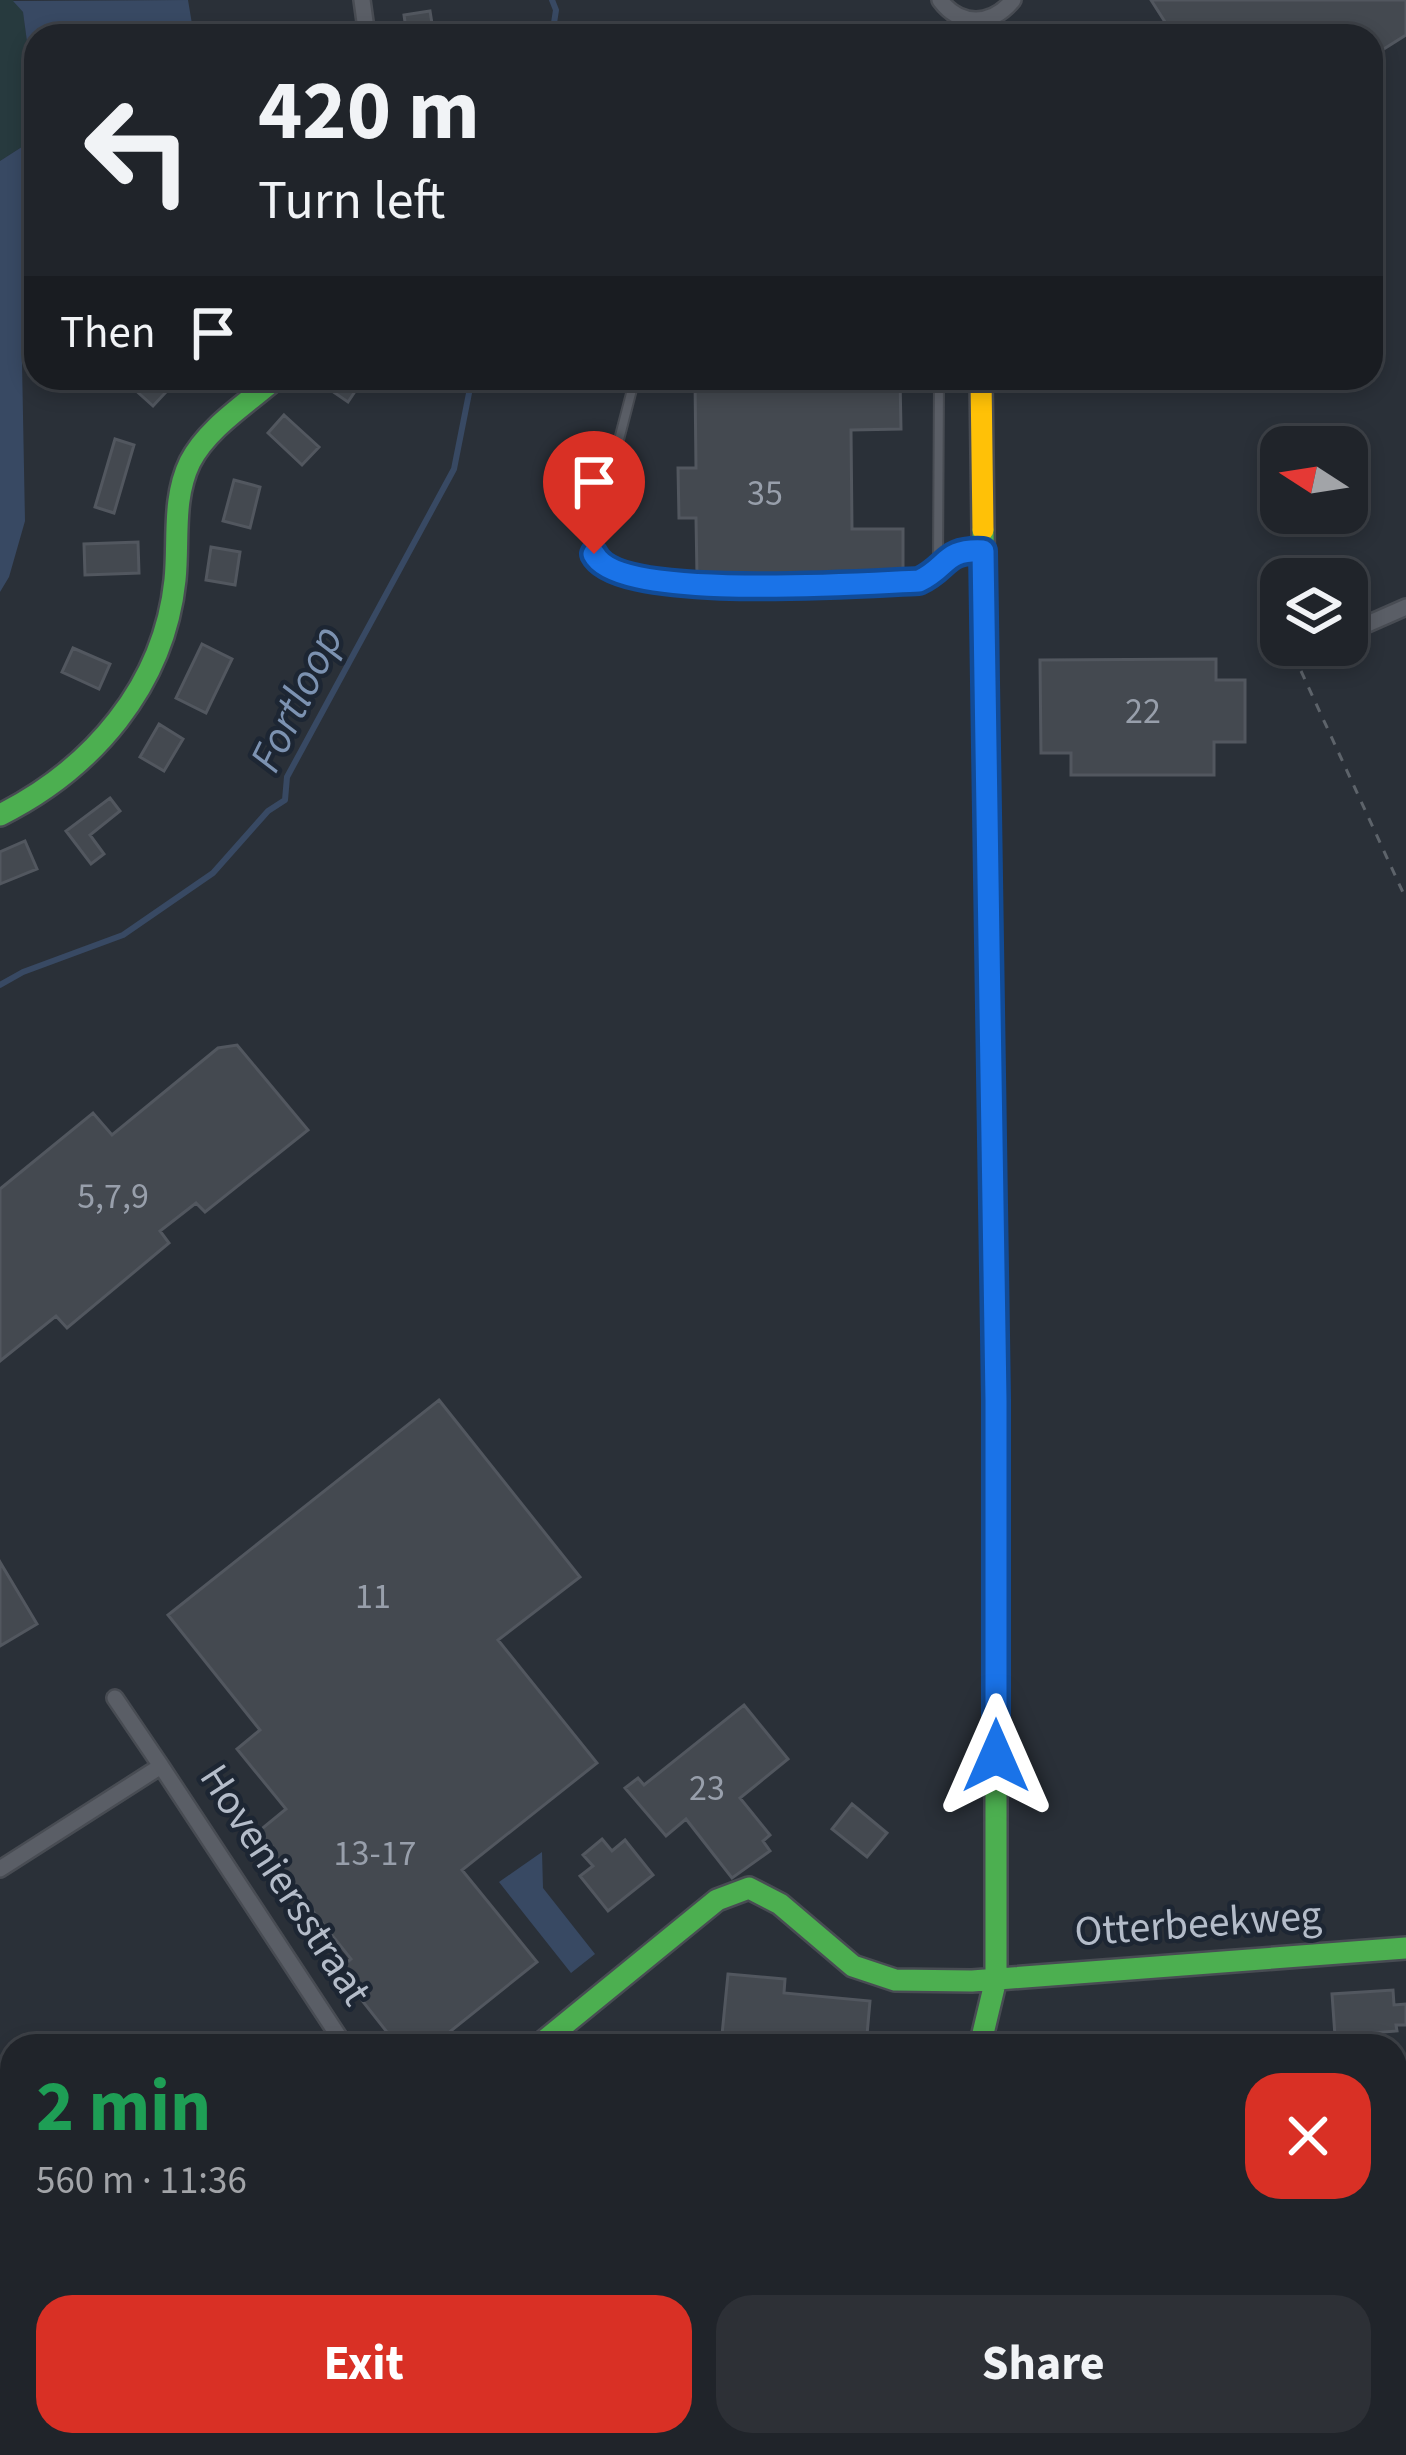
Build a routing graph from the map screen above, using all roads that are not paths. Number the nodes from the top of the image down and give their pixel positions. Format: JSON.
{"nodes":[{"id":1,"x":940,"y":0,"type":"edge"},
{"id":2,"x":1012,"y":0,"type":"edge"},
{"id":3,"x":957,"y":16,"type":"junction"},
{"id":4,"x":995,"y":17,"type":"junction"},
{"id":5,"x":961,"y":24,"type":"edge"},
{"id":6,"x":993,"y":24,"type":"edge"},
{"id":7,"x":263,"y":390,"type":"edge"},
{"id":8,"x":632,"y":390,"type":"edge"},
{"id":9,"x":939,"y":390,"type":"edge"},
{"id":10,"x":981,"y":390,"type":"edge"},
{"id":11,"x":983,"y":551,"type":"junction"},
{"id":12,"x":938,"y":567,"type":"junction"},
{"id":13,"x":1406,"y":608,"type":"edge"},
{"id":14,"x":1368,"y":624,"type":"edge"},
{"id":15,"x":0,"y":815,"type":"edge"},
{"id":16,"x":115,"y":1698,"type":"dead end"},
{"id":17,"x":161,"y":1766,"type":"junction"},
{"id":18,"x":0,"y":1869,"type":"edge"},
{"id":19,"x":1406,"y":1948,"type":"edge"},
{"id":20,"x":995,"y":1979,"type":"junction"},
{"id":21,"x":337,"y":2034,"type":"edge"},
{"id":22,"x":553,"y":2034,"type":"edge"},
{"id":23,"x":983,"y":2034,"type":"edge"}],
"edges":[{"from":1,"to":3,"type":"street"},
{"from":2,"to":4,"type":"street"},
{"from":3,"to":4,"type":"street"},
{"from":3,"to":5,"type":"street"},
{"from":4,"to":6,"type":"street"},
{"from":7,"to":15,"type":"street"},
{"from":8,"to":12,"type":"lane"},
{"from":9,"to":12,"type":"lane"},
{"from":10,"to":11,"type":"street"},
{"from":11,"to":12,"type":"lane"},
{"from":11,"to":20,"type":"street"},
{"from":13,"to":14,"type":"street"},
{"from":16,"to":17,"type":"street","name":"Hoveniersstraat"},
{"from":17,"to":18,"type":"street","name":"Hoveniersstraat"},
{"from":17,"to":21,"type":"street","name":"Hoveniersstraat"},
{"from":19,"to":20,"type":"street","name":"Otterbeekweg"},
{"from":20,"to":22,"type":"street"},
{"from":20,"to":23,"type":"street"}]}
